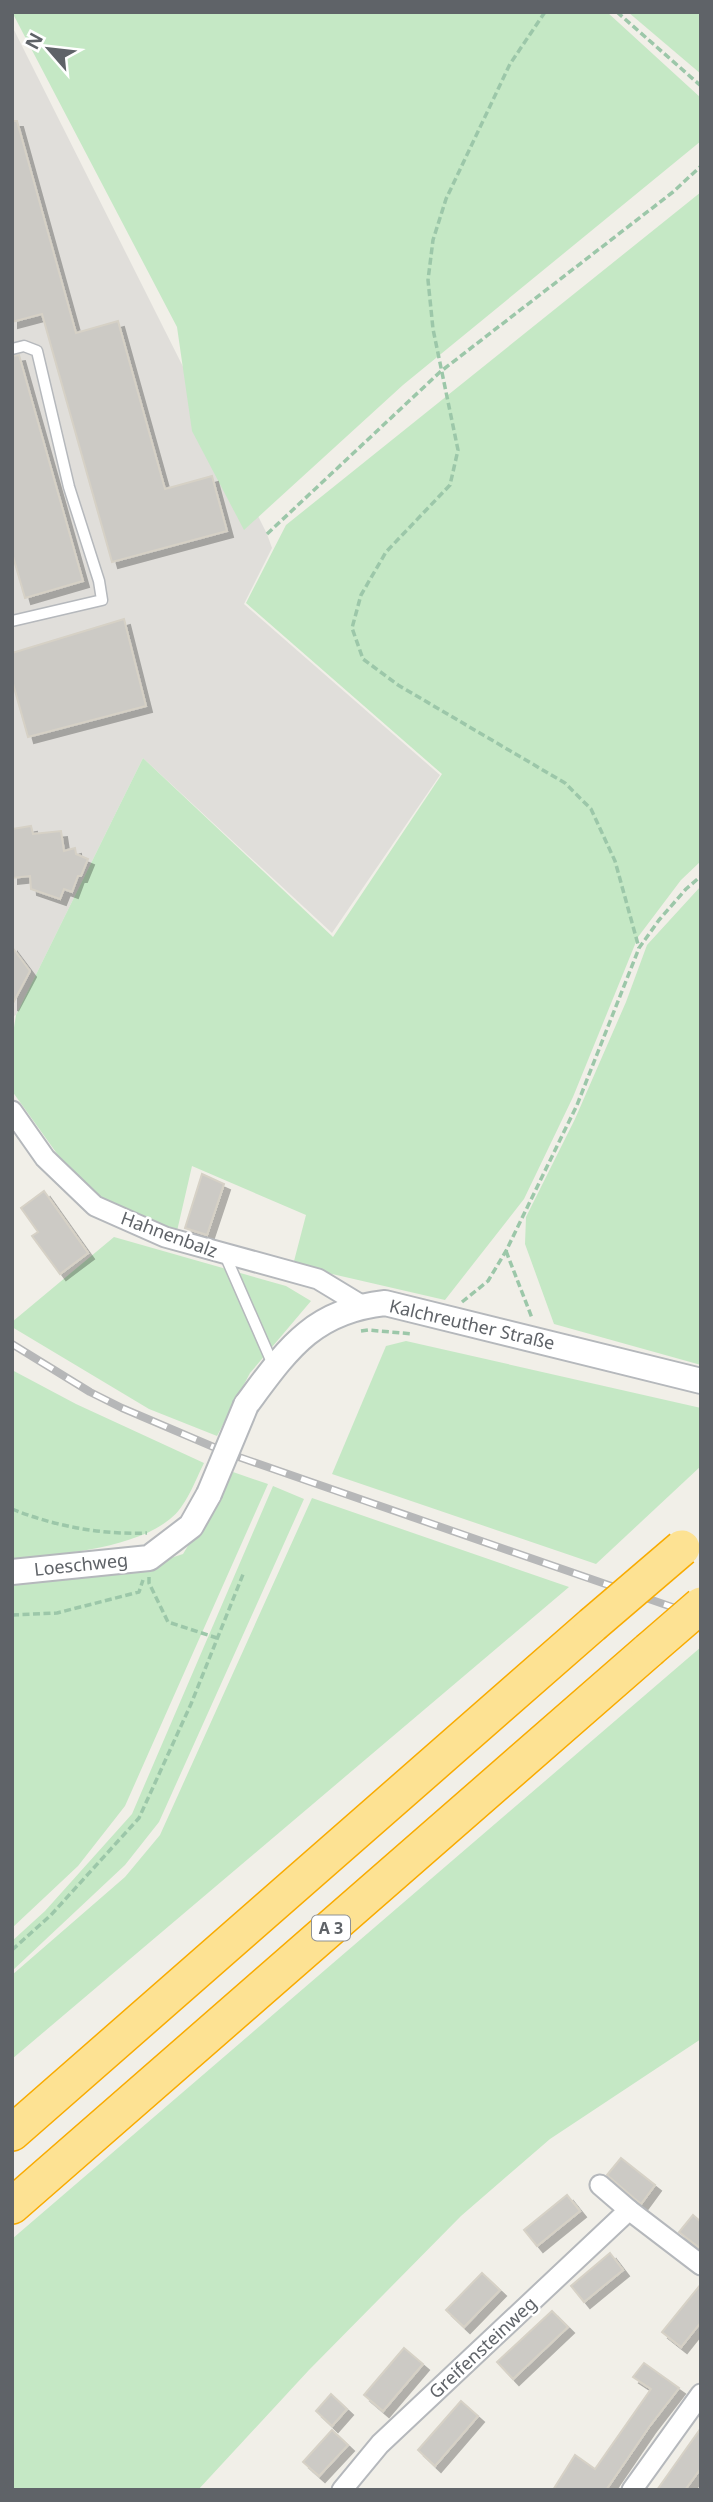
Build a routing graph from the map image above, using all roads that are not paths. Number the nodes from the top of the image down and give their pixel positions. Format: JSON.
{"nodes":[{"id":1,"x":12,"y":349,"type":"edge"},
{"id":2,"x":12,"y":621,"type":"edge"},
{"id":3,"x":12,"y":1111,"type":"edge"},
{"id":4,"x":225,"y":1255,"type":"junction"},
{"id":5,"x":361,"y":1305,"type":"junction"},
{"id":6,"x":274,"y":1367,"type":"junction"},
{"id":7,"x":701,"y":1381,"type":"edge"},
{"id":8,"x":692,"y":1541,"type":"edge"},
{"id":9,"x":149,"y":1558,"type":"joint"},
{"id":10,"x":12,"y":1572,"type":"edge"},
{"id":11,"x":701,"y":1605,"type":"edge"},
{"id":12,"x":12,"y":2133,"type":"edge"},
{"id":13,"x":600,"y":2185,"type":"dead end"},
{"id":14,"x":12,"y":2206,"type":"edge"},
{"id":15,"x":629,"y":2210,"type":"junction"},
{"id":16,"x":701,"y":2265,"type":"edge"},
{"id":17,"x":701,"y":2395,"type":"edge"},
{"id":18,"x":342,"y":2490,"type":"edge"},
{"id":19,"x":632,"y":2490,"type":"edge"}],
"edges":[{"from":1,"to":2,"type":"lane"},
{"from":3,"to":4,"type":"street","name":"Hahnenbalz"},
{"from":4,"to":5,"type":"street","name":"Hahnenbalz"},
{"from":4,"to":6,"type":"lane"},
{"from":5,"to":6,"type":"street","name":"Kalchreuther Straße"},
{"from":5,"to":7,"type":"street","name":"Kalchreuther Straße"},
{"from":6,"to":9,"type":"street","name":"Kalchreuther Straße","bridge":true},
{"from":8,"to":12,"type":"highway","bridge":true},
{"from":9,"to":10,"type":"street","name":"Loeschweg"},
{"from":11,"to":14,"type":"highway","number":"A 3","bridge":true},
{"from":13,"to":15,"type":"street"},
{"from":15,"to":16,"type":"street"},
{"from":15,"to":18,"type":"street","name":"Greifensteinweg"},
{"from":17,"to":19,"type":"street"}]}
